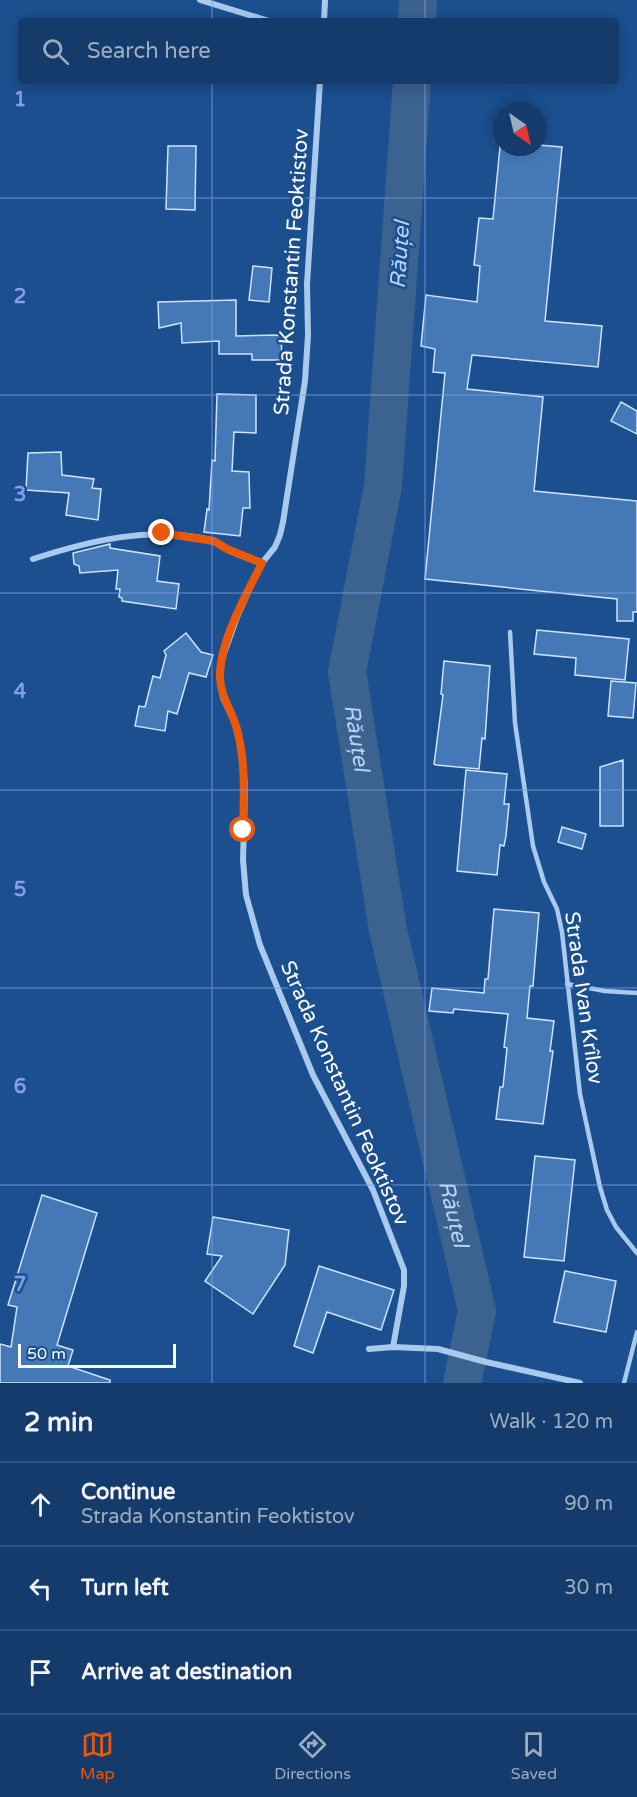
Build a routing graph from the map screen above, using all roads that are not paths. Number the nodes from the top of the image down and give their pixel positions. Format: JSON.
{"nodes":[{"id":1,"x":200,"y":0,"type":"edge"},
{"id":2,"x":325,"y":0,"type":"edge"},
{"id":3,"x":259,"y":18,"type":"edge"},
{"id":4,"x":324,"y":18,"type":"edge"},
{"id":5,"x":320,"y":84,"type":"edge"},
{"id":6,"x":33,"y":559,"type":"dead end"},
{"id":7,"x":262,"y":563,"type":"junction"},
{"id":8,"x":510,"y":632,"type":"dead end"},
{"id":9,"x":567,"y":984,"type":"junction"},
{"id":10,"x":637,"y":993,"type":"edge"},
{"id":11,"x":637,"y":1253,"type":"edge"},
{"id":12,"x":637,"y":1332,"type":"edge"},
{"id":13,"x":393,"y":1347,"type":"junction"},
{"id":14,"x":369,"y":1349,"type":"dead end"},
{"id":15,"x":580,"y":1383,"type":"edge"},
{"id":16,"x":624,"y":1383,"type":"edge"}],
"edges":[{"from":1,"to":3,"type":"street"},
{"from":2,"to":4,"type":"street"},
{"from":5,"to":7,"type":"street","name":"Strada Konstantin Feoktistov"},
{"from":6,"to":7,"type":"street"},
{"from":7,"to":13,"type":"street","name":"Strada Konstantin Feoktistov"},
{"from":8,"to":9,"type":"lane","name":"Strada Ivan Krîlov"},
{"from":9,"to":10,"type":"lane"},
{"from":9,"to":11,"type":"lane","name":"Strada Ivan Krîlov"},
{"from":12,"to":16,"type":"lane"},
{"from":13,"to":14,"type":"street"},
{"from":13,"to":15,"type":"street"}]}
